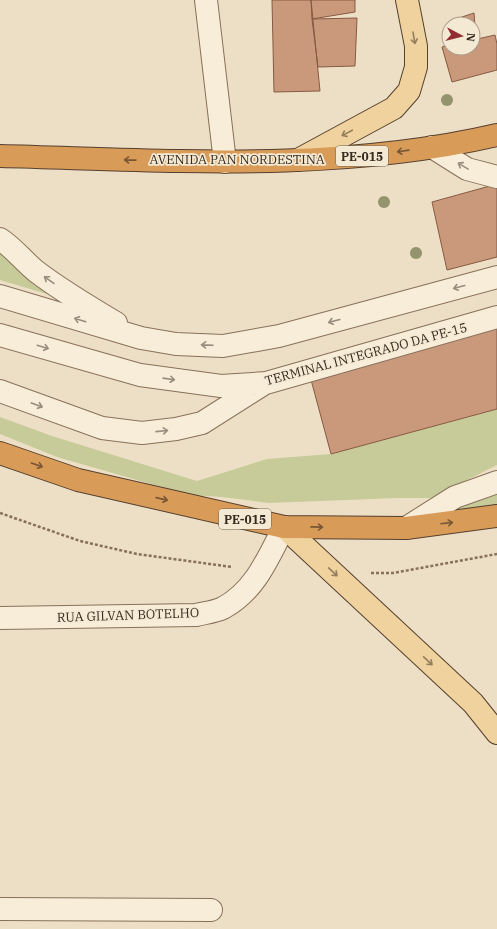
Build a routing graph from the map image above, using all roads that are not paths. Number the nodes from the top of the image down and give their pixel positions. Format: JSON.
{"nodes":[{"id":1,"x":206,"y":0,"type":"edge"},
{"id":2,"x":408,"y":0,"type":"edge"},
{"id":3,"x":497,"y":135,"type":"edge"},
{"id":4,"x":432,"y":147,"type":"junction"},
{"id":5,"x":0,"y":156,"type":"edge"},
{"id":6,"x":298,"y":160,"type":"junction"},
{"id":7,"x":225,"y":162,"type":"junction"},
{"id":8,"x":497,"y":177,"type":"edge"},
{"id":9,"x":0,"y":239,"type":"edge"},
{"id":10,"x":497,"y":277,"type":"edge"},
{"id":11,"x":0,"y":296,"type":"edge"},
{"id":12,"x":497,"y":317,"type":"edge"},
{"id":13,"x":0,"y":335,"type":"edge"},
{"id":14,"x":141,"y":338,"type":"junction"},
{"id":15,"x":266,"y":383,"type":"junction"},
{"id":16,"x":0,"y":391,"type":"edge"},
{"id":17,"x":0,"y":453,"type":"edge"},
{"id":18,"x":497,"y":482,"type":"edge"},
{"id":19,"x":497,"y":516,"type":"edge"},
{"id":20,"x":284,"y":526,"type":"junction"},
{"id":21,"x":406,"y":528,"type":"junction"},
{"id":22,"x":0,"y":618,"type":"edge"},
{"id":23,"x":497,"y":733,"type":"edge"},
{"id":24,"x":0,"y":909,"type":"edge"},
{"id":25,"x":212,"y":910,"type":"dead end"}],
"edges":[{"from":1,"to":7,"type":"street"},
{"from":2,"to":6,"type":"main road","one_way":true},
{"from":3,"to":4,"type":"highway","name":"AVENIDA PAN NORDESTINA","number":"PE-015"},
{"from":4,"to":6,"type":"highway","name":"AVENIDA PAN NORDESTINA","number":"PE-015","one_way":true},
{"from":8,"to":4,"type":"street","one_way":true},
{"from":7,"to":5,"type":"highway","name":"AVENIDA PAN NORDESTINA","number":"PE-015","one_way":true},
{"from":6,"to":7,"type":"highway","name":"AVENIDA PAN NORDESTINA","number":"PE-015"},
{"from":14,"to":9,"type":"street","one_way":true},
{"from":10,"to":14,"type":"street","one_way":true},
{"from":14,"to":11,"type":"street","one_way":true},
{"from":12,"to":15,"type":"street","name":"TERMINAL INTEGRADO DA PE-15"},
{"from":13,"to":15,"type":"street","name":"TERMINAL INTEGRADO DA PE-15","one_way":true},
{"from":16,"to":15,"type":"street","one_way":true},
{"from":17,"to":20,"type":"highway","number":"PE-015","one_way":true},
{"from":18,"to":21,"type":"street"},
{"from":21,"to":19,"type":"highway","number":"PE-015","one_way":true},
{"from":20,"to":21,"type":"highway","number":"PE-015","one_way":true},
{"from":20,"to":22,"type":"street","name":"RUA GILVAN BOTELHO"},
{"from":20,"to":23,"type":"main road","one_way":true},
{"from":24,"to":25,"type":"street"}]}
